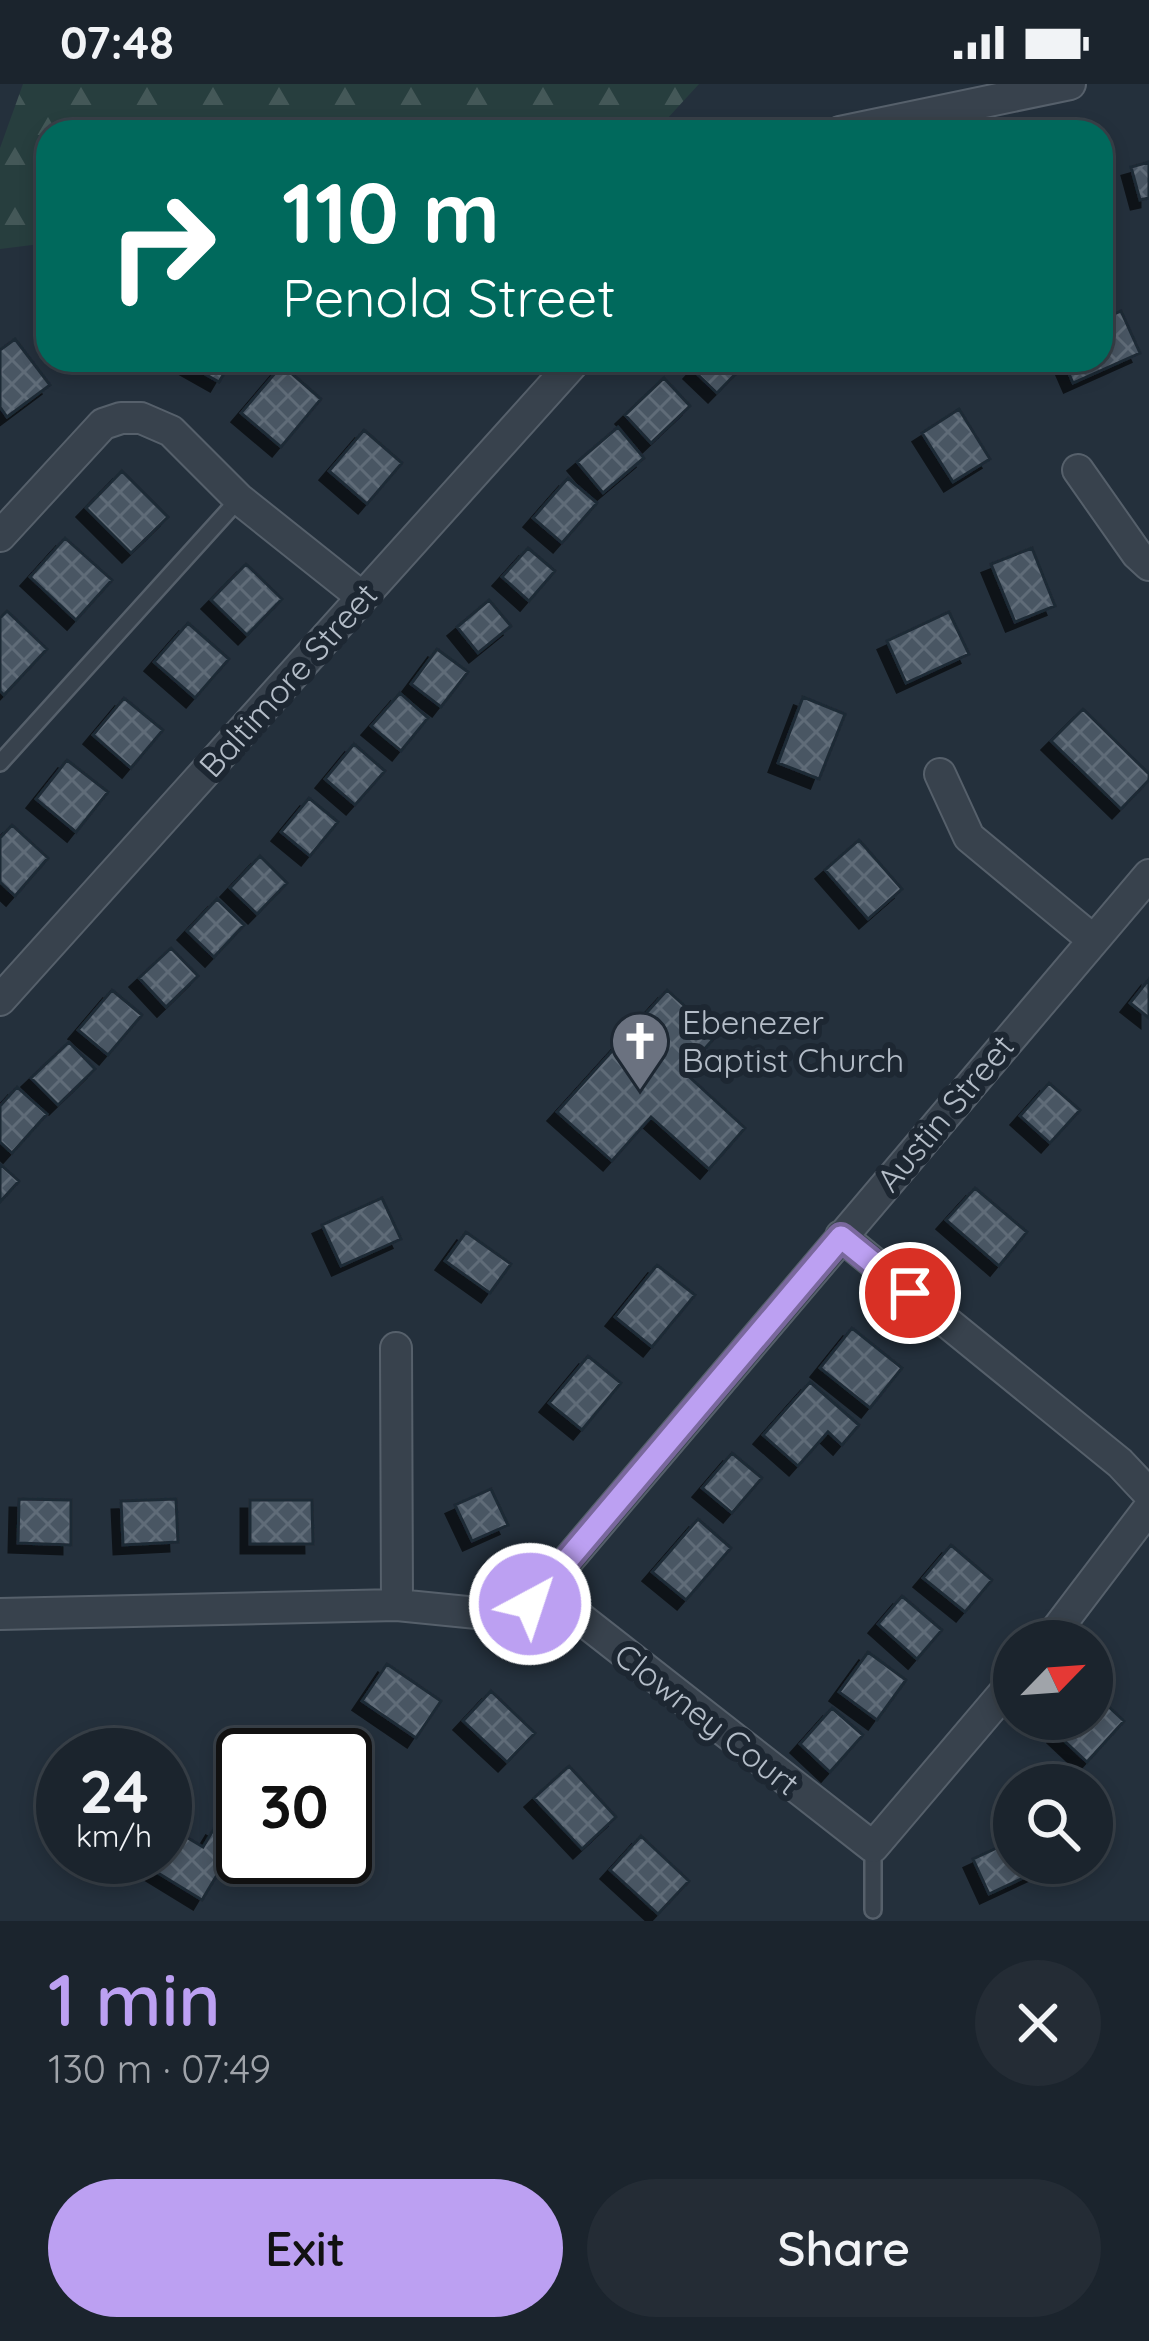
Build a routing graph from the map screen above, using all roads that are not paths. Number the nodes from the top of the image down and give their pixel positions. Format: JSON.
{"nodes":[{"id":1,"x":1070,"y":84,"type":"edge"},
{"id":2,"x":898,"y":120,"type":"edge"},
{"id":3,"x":565,"y":372,"type":"edge"},
{"id":4,"x":1078,"y":470,"type":"dead end"},
{"id":5,"x":238,"y":499,"type":"junction"},
{"id":6,"x":0,"y":536,"type":"edge"},
{"id":7,"x":1149,"y":565,"type":"edge"},
{"id":8,"x":362,"y":597,"type":"junction"},
{"id":9,"x":0,"y":764,"type":"edge"},
{"id":10,"x":940,"y":774,"type":"dead end"},
{"id":11,"x":1149,"y":874,"type":"edge"},
{"id":12,"x":1092,"y":939,"type":"junction"},
{"id":13,"x":0,"y":1000,"type":"edge"},
{"id":14,"x":841,"y":1237,"type":"junction"},
{"id":15,"x":396,"y":1348,"type":"dead end"},
{"id":16,"x":1149,"y":1494,"type":"edge"},
{"id":17,"x":1149,"y":1508,"type":"edge"},
{"id":18,"x":543,"y":1588,"type":"junction"},
{"id":19,"x":397,"y":1606,"type":"junction"},
{"id":20,"x":0,"y":1614,"type":"edge"},
{"id":21,"x":1064,"y":1620,"type":"edge"},
{"id":22,"x":993,"y":1706,"type":"edge"},
{"id":23,"x":873,"y":1846,"type":"junction"},
{"id":24,"x":873,"y":1910,"type":"dead end"}],
"edges":[{"from":1,"to":2,"type":"street"},
{"from":3,"to":8,"type":"street","name":"Baltimore Street"},
{"from":4,"to":7,"type":"street"},
{"from":5,"to":6,"type":"street"},
{"from":5,"to":8,"type":"street"},
{"from":5,"to":9,"type":"lane"},
{"from":8,"to":13,"type":"street","name":"Baltimore Street"},
{"from":10,"to":12,"type":"street"},
{"from":11,"to":12,"type":"street","name":"Austin Street"},
{"from":12,"to":14,"type":"street","name":"Austin Street"},
{"from":14,"to":16,"type":"street"},
{"from":14,"to":18,"type":"street","name":"Austin Street"},
{"from":15,"to":19,"type":"street"},
{"from":17,"to":21,"type":"street"},
{"from":18,"to":19,"type":"street","name":"Austin Street"},
{"from":18,"to":23,"type":"street","name":"Clowney Court"},
{"from":19,"to":20,"type":"street","name":"Austin Street"},
{"from":22,"to":23,"type":"street"},
{"from":23,"to":24,"type":"lane"}]}
